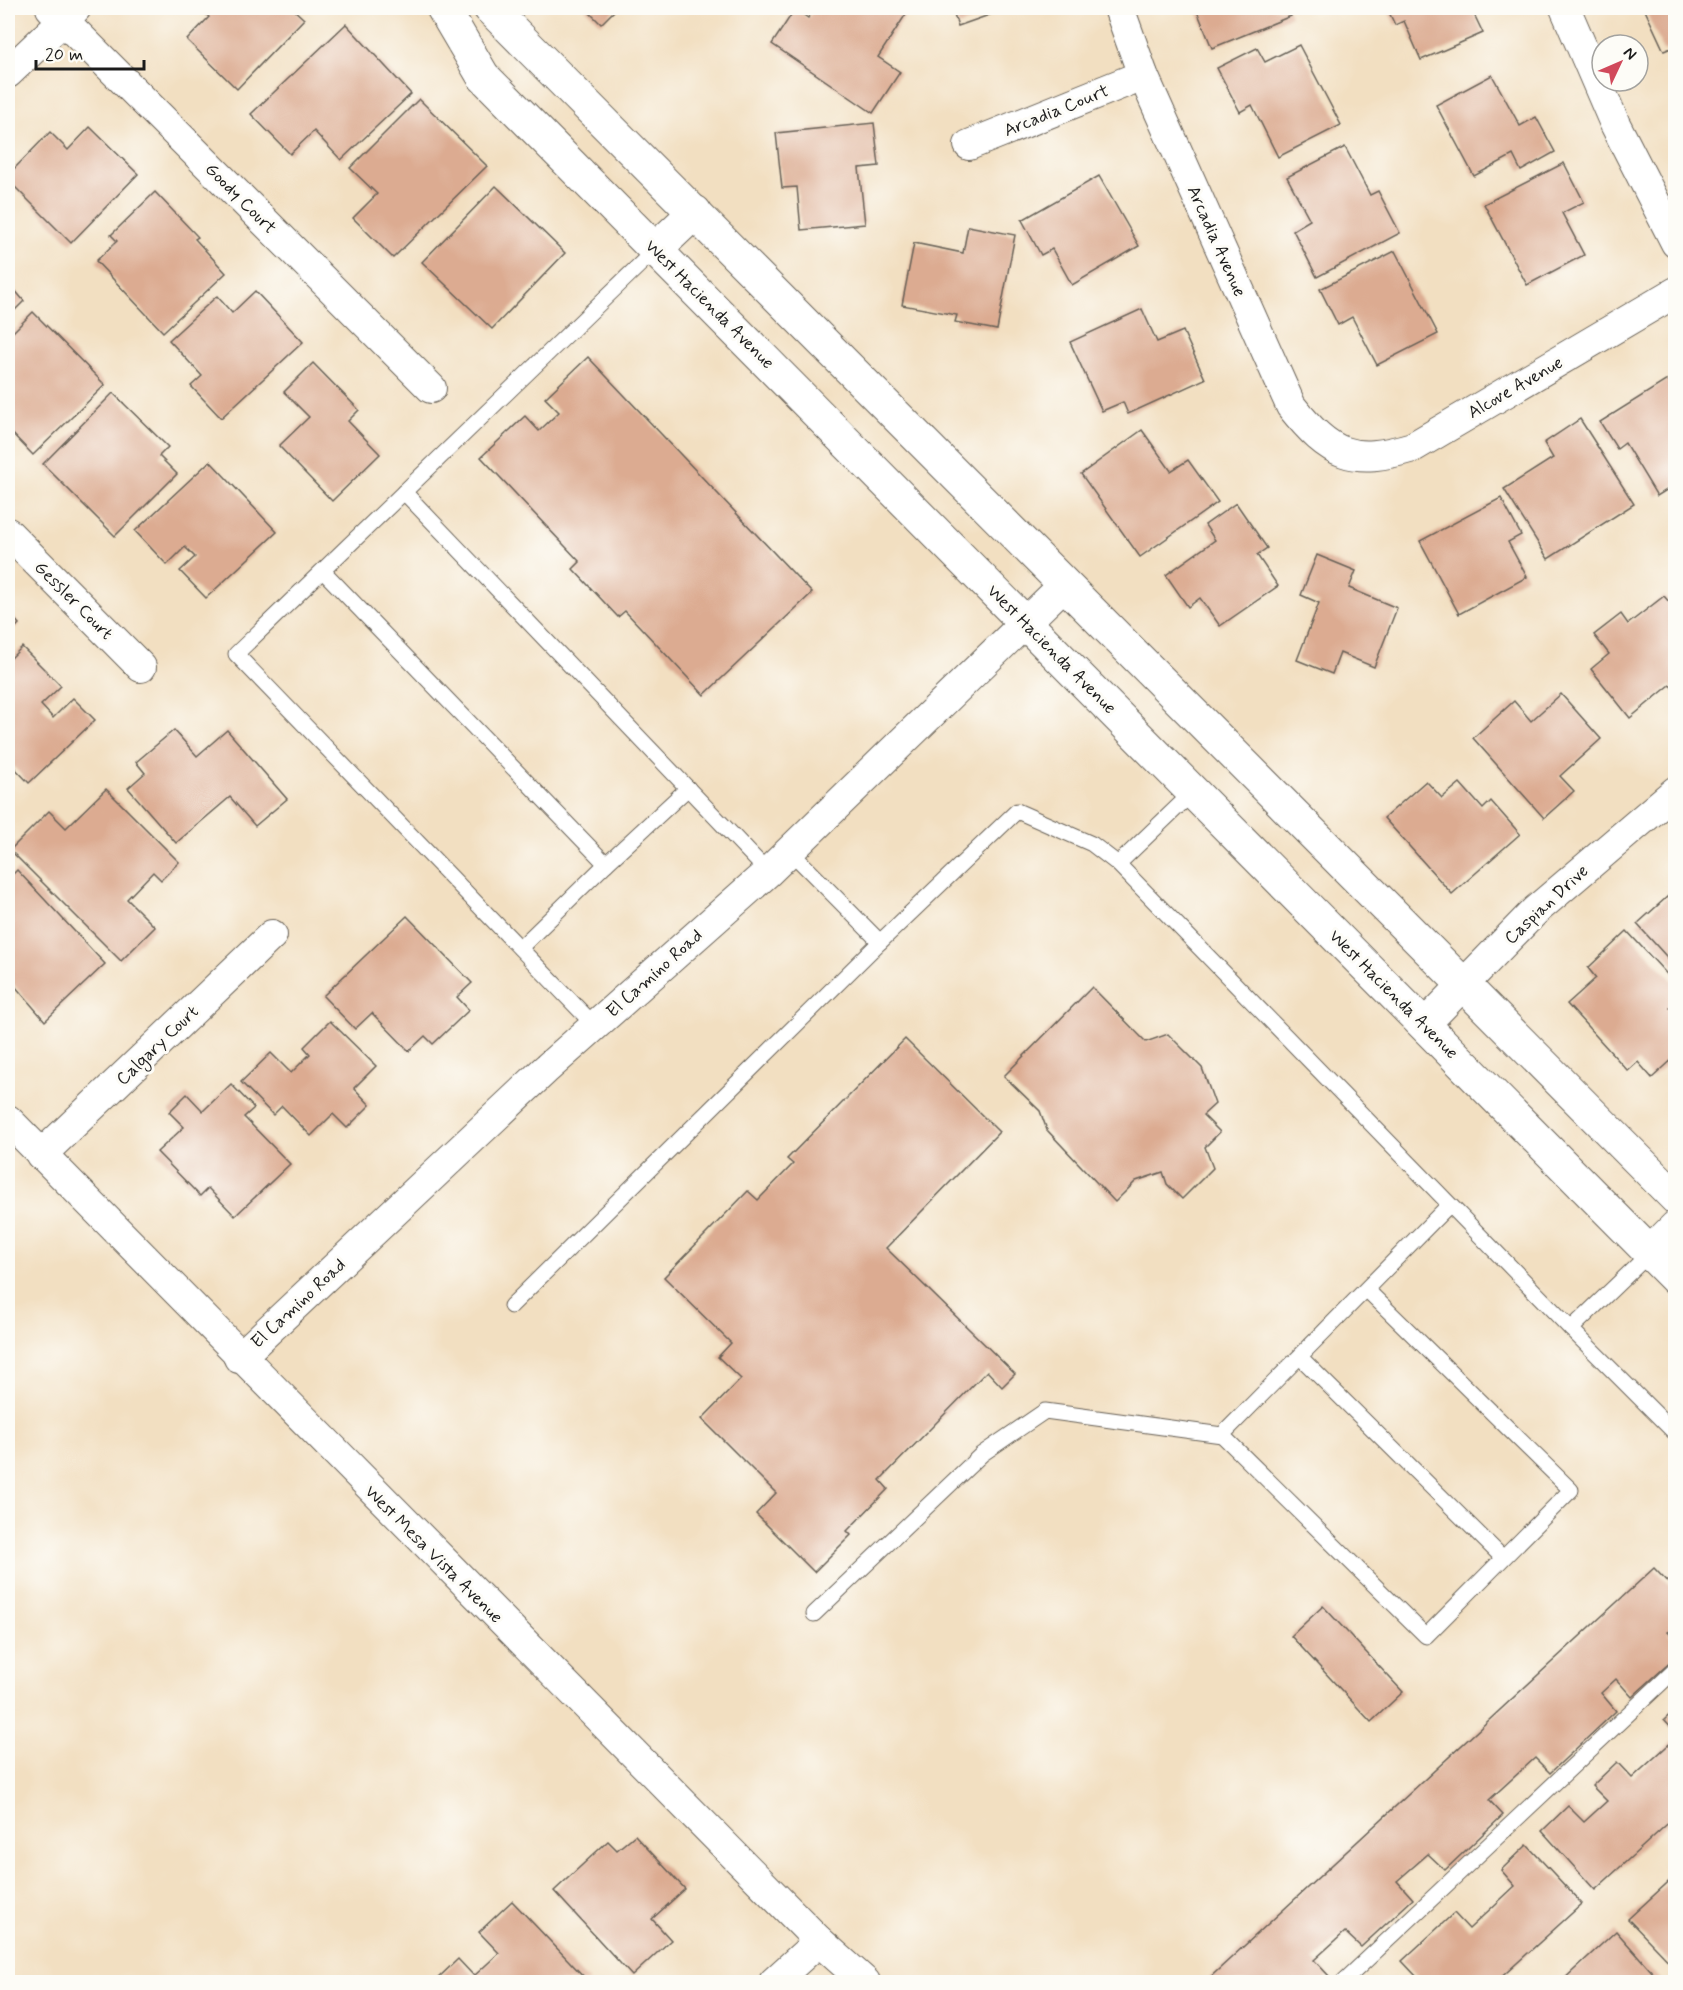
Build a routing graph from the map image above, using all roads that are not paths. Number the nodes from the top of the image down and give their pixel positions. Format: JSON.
{"nodes":[{"id":1,"x":443,"y":8,"type":"edge"},
{"id":2,"x":490,"y":8,"type":"edge"},
{"id":3,"x":1119,"y":8,"type":"edge"},
{"id":4,"x":1565,"y":8,"type":"edge"},
{"id":5,"x":64,"y":12,"type":"edge"},
{"id":6,"x":8,"y":73,"type":"edge"},
{"id":7,"x":1143,"y":75,"type":"junction"},
{"id":8,"x":969,"y":145,"type":"dead end"},
{"id":9,"x":694,"y":212,"type":"junction"},
{"id":10,"x":1676,"y":243,"type":"edge"},
{"id":11,"x":656,"y":249,"type":"junction"},
{"id":12,"x":1676,"y":292,"type":"edge"},
{"id":13,"x":431,"y":388,"type":"dead end"},
{"id":14,"x":1346,"y":454,"type":"joint"},
{"id":15,"x":404,"y":492,"type":"junction"},
{"id":16,"x":8,"y":533,"type":"edge"},
{"id":17,"x":323,"y":571,"type":"junction"},
{"id":18,"x":1065,"y":584,"type":"junction"},
{"id":19,"x":1025,"y":622,"type":"junction"},
{"id":20,"x":141,"y":667,"type":"dead end"},
{"id":21,"x":688,"y":788,"type":"junction"},
{"id":22,"x":1676,"y":791,"type":"edge"},
{"id":23,"x":1193,"y":792,"type":"junction"},
{"id":24,"x":790,"y":851,"type":"junction"},
{"id":25,"x":606,"y":864,"type":"junction"},
{"id":26,"x":1118,"y":864,"type":"junction"},
{"id":27,"x":768,"y":872,"type":"junction"},
{"id":28,"x":272,"y":935,"type":"dead end"},
{"id":29,"x":880,"y":942,"type":"junction"},
{"id":30,"x":520,"y":948,"type":"junction"},
{"id":31,"x":1464,"y":985,"type":"junction"},
{"id":32,"x":1424,"y":1025,"type":"junction"},
{"id":33,"x":596,"y":1026,"type":"junction"},
{"id":34,"x":8,"y":1120,"type":"edge"},
{"id":35,"x":41,"y":1155,"type":"junction"},
{"id":36,"x":1676,"y":1198,"type":"edge"},
{"id":37,"x":1449,"y":1205,"type":"junction"},
{"id":38,"x":1676,"y":1227,"type":"edge"},
{"id":39,"x":1650,"y":1252,"type":"junction"},
{"id":40,"x":1676,"y":1279,"type":"edge"},
{"id":41,"x":1366,"y":1289,"type":"junction"},
{"id":42,"x":511,"y":1306,"type":"dead end"},
{"id":43,"x":1571,"y":1329,"type":"junction"},
{"id":44,"x":1300,"y":1357,"type":"junction"},
{"id":45,"x":239,"y":1358,"type":"junction"},
{"id":46,"x":1676,"y":1434,"type":"edge"},
{"id":47,"x":1222,"y":1435,"type":"junction"},
{"id":48,"x":1503,"y":1558,"type":"junction"},
{"id":49,"x":814,"y":1614,"type":"dead end"},
{"id":50,"x":1676,"y":1669,"type":"edge"},
{"id":51,"x":819,"y":1941,"type":"junction"},
{"id":52,"x":774,"y":1983,"type":"edge"},
{"id":53,"x":865,"y":1983,"type":"edge"},
{"id":54,"x":1343,"y":1983,"type":"edge"}],
"edges":[{"from":1,"to":11,"type":"main road","name":"West Hacienda Avenue"},
{"from":2,"to":9,"type":"main road"},
{"from":3,"to":7,"type":"street","name":"Arcadia Avenue"},
{"from":4,"to":10,"type":"street"},
{"from":5,"to":6,"type":"street"},
{"from":5,"to":13,"type":"street","name":"Goody Court"},
{"from":7,"to":8,"type":"street","name":"Arcadia Court"},
{"from":7,"to":14,"type":"street","name":"Arcadia Avenue"},
{"from":9,"to":11,"type":"main road"},
{"from":9,"to":18,"type":"main road"},
{"from":11,"to":15,"type":"lane"},
{"from":11,"to":19,"type":"main road","name":"West Hacienda Avenue"},
{"from":12,"to":14,"type":"street","name":"Alcove Avenue"},
{"from":15,"to":17,"type":"lane"},
{"from":15,"to":21,"type":"lane"},
{"from":16,"to":20,"type":"street","name":"Gessler Court"},
{"from":17,"to":25,"type":"lane"},
{"from":17,"to":30,"type":"lane"},
{"from":18,"to":19,"type":"street","name":"El Camino Road"},
{"from":18,"to":31,"type":"main road"},
{"from":19,"to":23,"type":"main road","name":"West Hacienda Avenue"},
{"from":19,"to":24,"type":"street","name":"El Camino Road"},
{"from":21,"to":25,"type":"lane"},
{"from":21,"to":27,"type":"lane"},
{"from":22,"to":31,"type":"street","name":"Caspian Drive"},
{"from":23,"to":26,"type":"lane"},
{"from":23,"to":32,"type":"main road","name":"West Hacienda Avenue"},
{"from":24,"to":27,"type":"street","name":"El Camino Road"},
{"from":24,"to":29,"type":"lane"},
{"from":25,"to":30,"type":"lane"},
{"from":26,"to":29,"type":"lane"},
{"from":26,"to":37,"type":"lane"},
{"from":27,"to":33,"type":"street","name":"El Camino Road"},
{"from":28,"to":35,"type":"street","name":"Calgary Court"},
{"from":29,"to":42,"type":"lane"},
{"from":30,"to":33,"type":"lane"},
{"from":31,"to":32,"type":"street","name":"Caspian Drive"},
{"from":31,"to":36,"type":"main road"},
{"from":32,"to":39,"type":"main road","name":"West Hacienda Avenue"},
{"from":33,"to":45,"type":"street","name":"El Camino Road"},
{"from":34,"to":35,"type":"street","name":"West Mesa Vista Avenue"},
{"from":35,"to":45,"type":"street","name":"West Mesa Vista Avenue"},
{"from":37,"to":41,"type":"lane"},
{"from":37,"to":43,"type":"lane"},
{"from":38,"to":39,"type":"main road"},
{"from":39,"to":40,"type":"main road","name":"West Hacienda Avenue"},
{"from":39,"to":43,"type":"lane"},
{"from":41,"to":44,"type":"lane"},
{"from":41,"to":48,"type":"lane"},
{"from":43,"to":46,"type":"lane"},
{"from":44,"to":47,"type":"lane"},
{"from":44,"to":48,"type":"lane"},
{"from":45,"to":51,"type":"street","name":"West Mesa Vista Avenue"},
{"from":47,"to":48,"type":"lane"},
{"from":47,"to":49,"type":"lane"},
{"from":50,"to":54,"type":"lane"},
{"from":51,"to":52,"type":"street"},
{"from":51,"to":53,"type":"street","name":"West Mesa Vista Avenue"}]}
